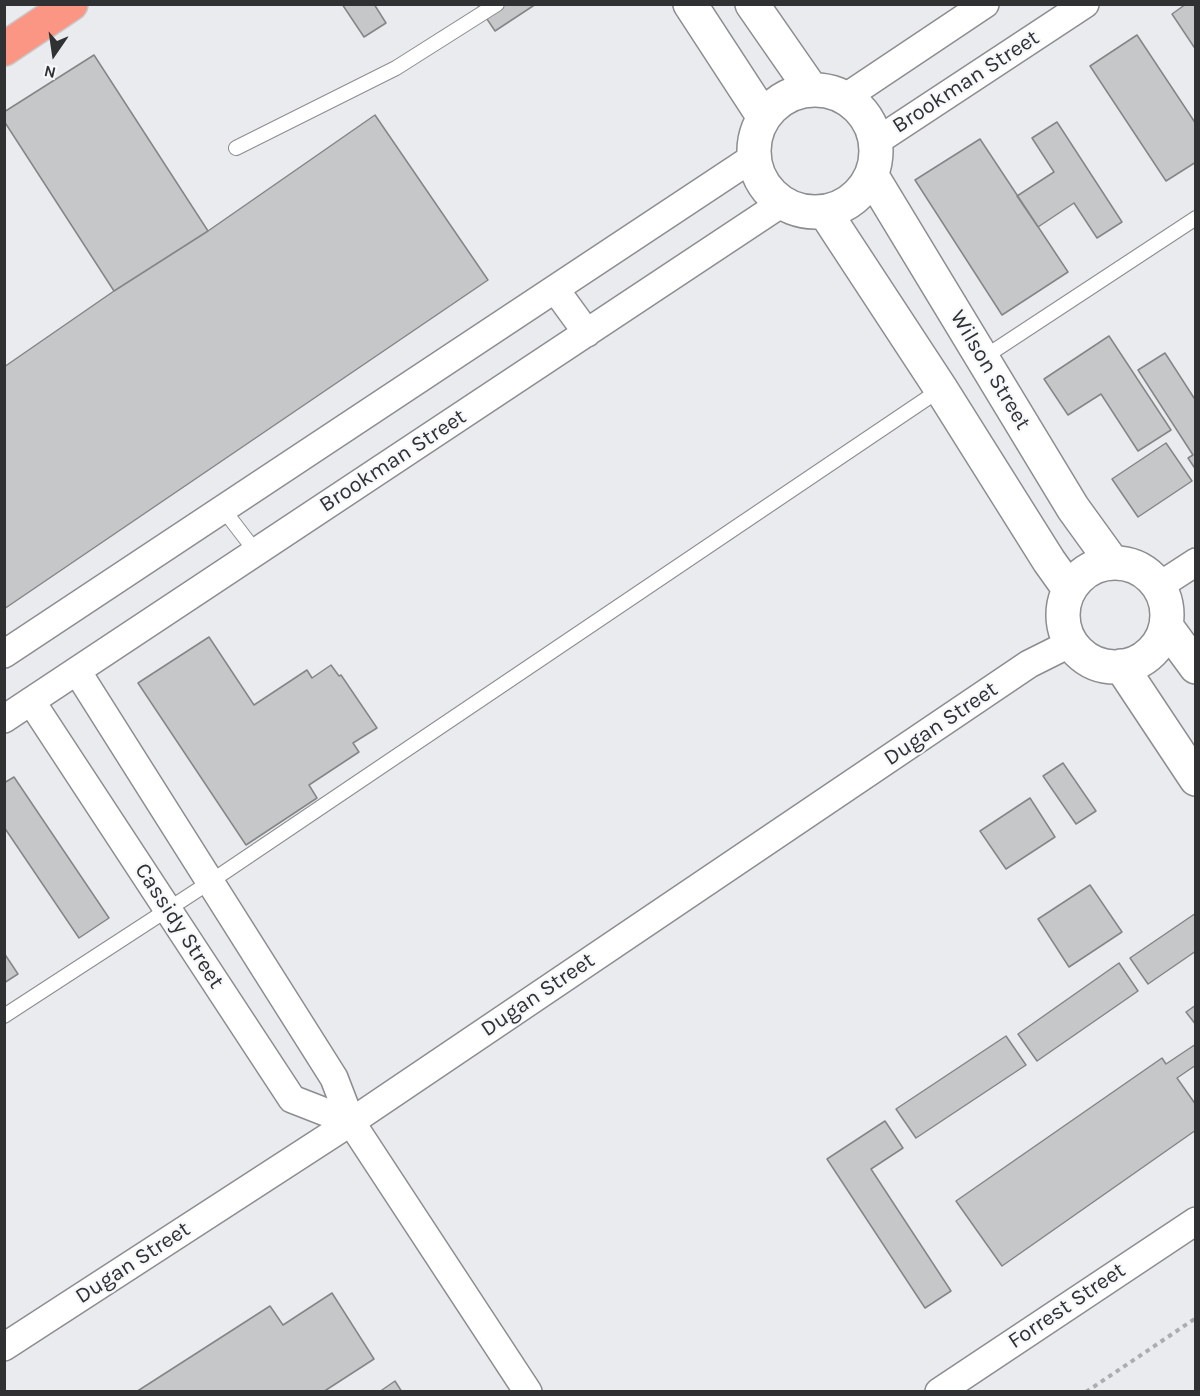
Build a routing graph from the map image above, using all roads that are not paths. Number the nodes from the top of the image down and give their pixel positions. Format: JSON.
{"nodes":[{"id":1,"x":71,"y":4,"type":"edge"},
{"id":2,"x":497,"y":4,"type":"edge"},
{"id":3,"x":690,"y":4,"type":"edge"},
{"id":4,"x":752,"y":4,"type":"edge"},
{"id":5,"x":985,"y":4,"type":"edge"},
{"id":6,"x":1085,"y":4,"type":"edge"},
{"id":7,"x":4,"y":49,"type":"edge"},
{"id":8,"x":811,"y":89,"type":"junction"},
{"id":9,"x":846,"y":97,"type":"junction"},
{"id":10,"x":764,"y":116,"type":"junction"},
{"id":11,"x":876,"y":141,"type":"junction"},
{"id":12,"x":236,"y":148,"type":"dead end"},
{"id":13,"x":754,"y":157,"type":"junction"},
{"id":14,"x":872,"y":176,"type":"junction"},
{"id":15,"x":782,"y":203,"type":"junction"},
{"id":16,"x":825,"y":212,"type":"junction"},
{"id":17,"x":1196,"y":218,"type":"edge"},
{"id":18,"x":555,"y":289,"type":"junction"},
{"id":19,"x":586,"y":333,"type":"junction"},
{"id":20,"x":983,"y":358,"type":"junction"},
{"id":21,"x":941,"y":389,"type":"junction"},
{"id":22,"x":223,"y":509,"type":"junction"},
{"id":23,"x":256,"y":552,"type":"junction"},
{"id":24,"x":1112,"y":562,"type":"junction"},
{"id":25,"x":1196,"y":562,"type":"edge"},
{"id":26,"x":1159,"y":586,"type":"junction"},
{"id":27,"x":1069,"y":589,"type":"junction"},
{"id":28,"x":1166,"y":626,"type":"junction"},
{"id":29,"x":1071,"y":643,"type":"junction"},
{"id":30,"x":4,"y":654,"type":"edge"},
{"id":31,"x":1121,"y":666,"type":"junction"},
{"id":32,"x":1196,"y":667,"type":"edge"},
{"id":33,"x":77,"y":671,"type":"junction"},
{"id":34,"x":31,"y":701,"type":"junction"},
{"id":35,"x":4,"y":718,"type":"edge"},
{"id":36,"x":1196,"y":779,"type":"edge"},
{"id":37,"x":210,"y":882,"type":"junction"},
{"id":38,"x":168,"y":909,"type":"junction"},
{"id":39,"x":4,"y":1016,"type":"edge"},
{"id":40,"x":351,"y":1122,"type":"junction"},
{"id":41,"x":1196,"y":1221,"type":"edge"},
{"id":42,"x":4,"y":1347,"type":"edge"},
{"id":43,"x":528,"y":1392,"type":"edge"},
{"id":44,"x":939,"y":1392,"type":"edge"}],
"edges":[{"from":1,"to":7,"type":"highway"},
{"from":2,"to":12,"type":"lane"},
{"from":3,"to":10,"type":"street"},
{"from":4,"to":8,"type":"street"},
{"from":5,"to":9,"type":"street"},
{"from":6,"to":11,"type":"street","name":"Brookman Street"},
{"from":8,"to":9,"type":"street"},
{"from":8,"to":10,"type":"street"},
{"from":9,"to":11,"type":"street"},
{"from":10,"to":13,"type":"street"},
{"from":11,"to":14,"type":"street"},
{"from":13,"to":15,"type":"street"},
{"from":13,"to":18,"type":"street"},
{"from":14,"to":16,"type":"street"},
{"from":14,"to":20,"type":"street","name":"Wilson Street"},
{"from":15,"to":16,"type":"street"},
{"from":15,"to":19,"type":"street","name":"Brookman Street"},
{"from":16,"to":21,"type":"street"},
{"from":17,"to":20,"type":"lane"},
{"from":18,"to":19,"type":"street"},
{"from":18,"to":22,"type":"street"},
{"from":19,"to":23,"type":"street","name":"Brookman Street"},
{"from":20,"to":24,"type":"street","name":"Wilson Street"},
{"from":21,"to":27,"type":"street"},
{"from":21,"to":37,"type":"lane"},
{"from":22,"to":23,"type":"lane"},
{"from":22,"to":30,"type":"street"},
{"from":23,"to":33,"type":"street","name":"Brookman Street"},
{"from":24,"to":26,"type":"street"},
{"from":24,"to":27,"type":"street"},
{"from":25,"to":26,"type":"street"},
{"from":26,"to":28,"type":"street"},
{"from":27,"to":29,"type":"street"},
{"from":28,"to":31,"type":"street"},
{"from":28,"to":32,"type":"street"},
{"from":29,"to":31,"type":"street"},
{"from":29,"to":40,"type":"street","name":"Dugan Street"},
{"from":31,"to":36,"type":"street"},
{"from":33,"to":34,"type":"street","name":"Brookman Street"},
{"from":33,"to":37,"type":"street"},
{"from":34,"to":35,"type":"street","name":"Brookman Street"},
{"from":34,"to":38,"type":"street","name":"Cassidy Street"},
{"from":37,"to":38,"type":"lane"},
{"from":37,"to":40,"type":"street"},
{"from":38,"to":39,"type":"lane"},
{"from":38,"to":40,"type":"street","name":"Cassidy Street"},
{"from":40,"to":42,"type":"street","name":"Dugan Street"},
{"from":40,"to":43,"type":"street"},
{"from":41,"to":44,"type":"street","name":"Forrest Street"}]}
